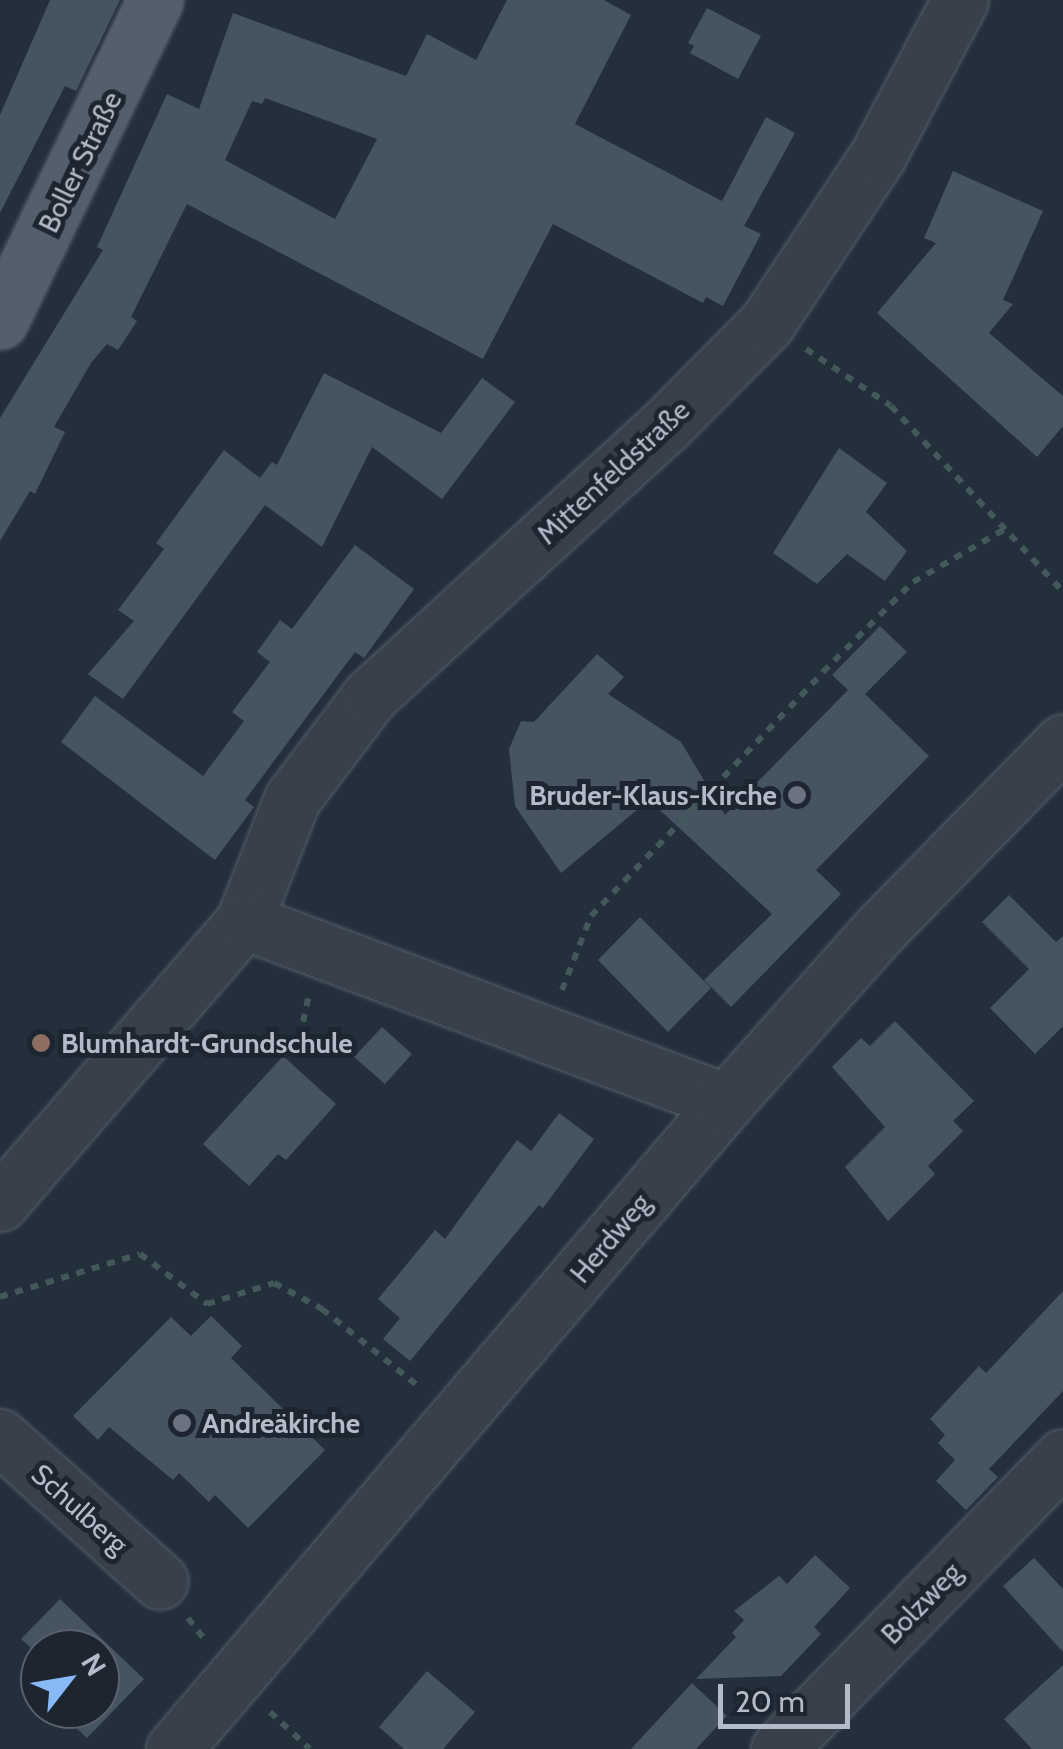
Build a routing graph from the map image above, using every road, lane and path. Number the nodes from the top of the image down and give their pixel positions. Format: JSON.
{"nodes":[{"id":1,"x":155,"y":0,"type":"edge"},
{"id":2,"x":960,"y":0,"type":"edge"},
{"id":3,"x":0,"y":321,"type":"edge"},
{"id":4,"x":767,"y":323,"type":"junction"},
{"id":5,"x":1004,"y":529,"type":"junction"},
{"id":6,"x":1063,"y":592,"type":"edge"},
{"id":7,"x":1063,"y":742,"type":"edge"},
{"id":8,"x":244,"y":921,"type":"junction"},
{"id":9,"x":545,"y":1034,"type":"junction"},
{"id":10,"x":726,"y":1102,"type":"junction"},
{"id":11,"x":0,"y":1203,"type":"edge"},
{"id":12,"x":1,"y":1295,"type":"edge"},
{"id":13,"x":456,"y":1419,"type":"junction"},
{"id":14,"x":0,"y":1437,"type":"edge"},
{"id":15,"x":1063,"y":1457,"type":"edge"},
{"id":16,"x":160,"y":1581,"type":"joint"},
{"id":17,"x":236,"y":1679,"type":"junction"},
{"id":18,"x":174,"y":1749,"type":"edge"},
{"id":19,"x":778,"y":1749,"type":"edge"}],
"edges":[{"from":1,"to":3,"type":"main road","name":"Boller Straße"},
{"from":2,"to":4,"type":"street","name":"Mittenfeldstraße"},
{"from":4,"to":5,"type":"path"},
{"from":4,"to":8,"type":"street","name":"Mittenfeldstraße"},
{"from":5,"to":6,"type":"path"},
{"from":5,"to":9,"type":"path"},
{"from":7,"to":10,"type":"street","name":"Herdweg"},
{"from":8,"to":9,"type":"street"},
{"from":8,"to":11,"type":"street","name":"Mittenfeldstraße"},
{"from":9,"to":10,"type":"street"},
{"from":10,"to":13,"type":"street","name":"Herdweg"},
{"from":12,"to":13,"type":"path"},
{"from":13,"to":17,"type":"street","name":"Herdweg"},
{"from":14,"to":16,"type":"street","name":"Schulberg"},
{"from":15,"to":19,"type":"street","name":"Bolzweg"},
{"from":16,"to":17,"type":"path"},
{"from":17,"to":18,"type":"street","name":"Herdweg"}]}
